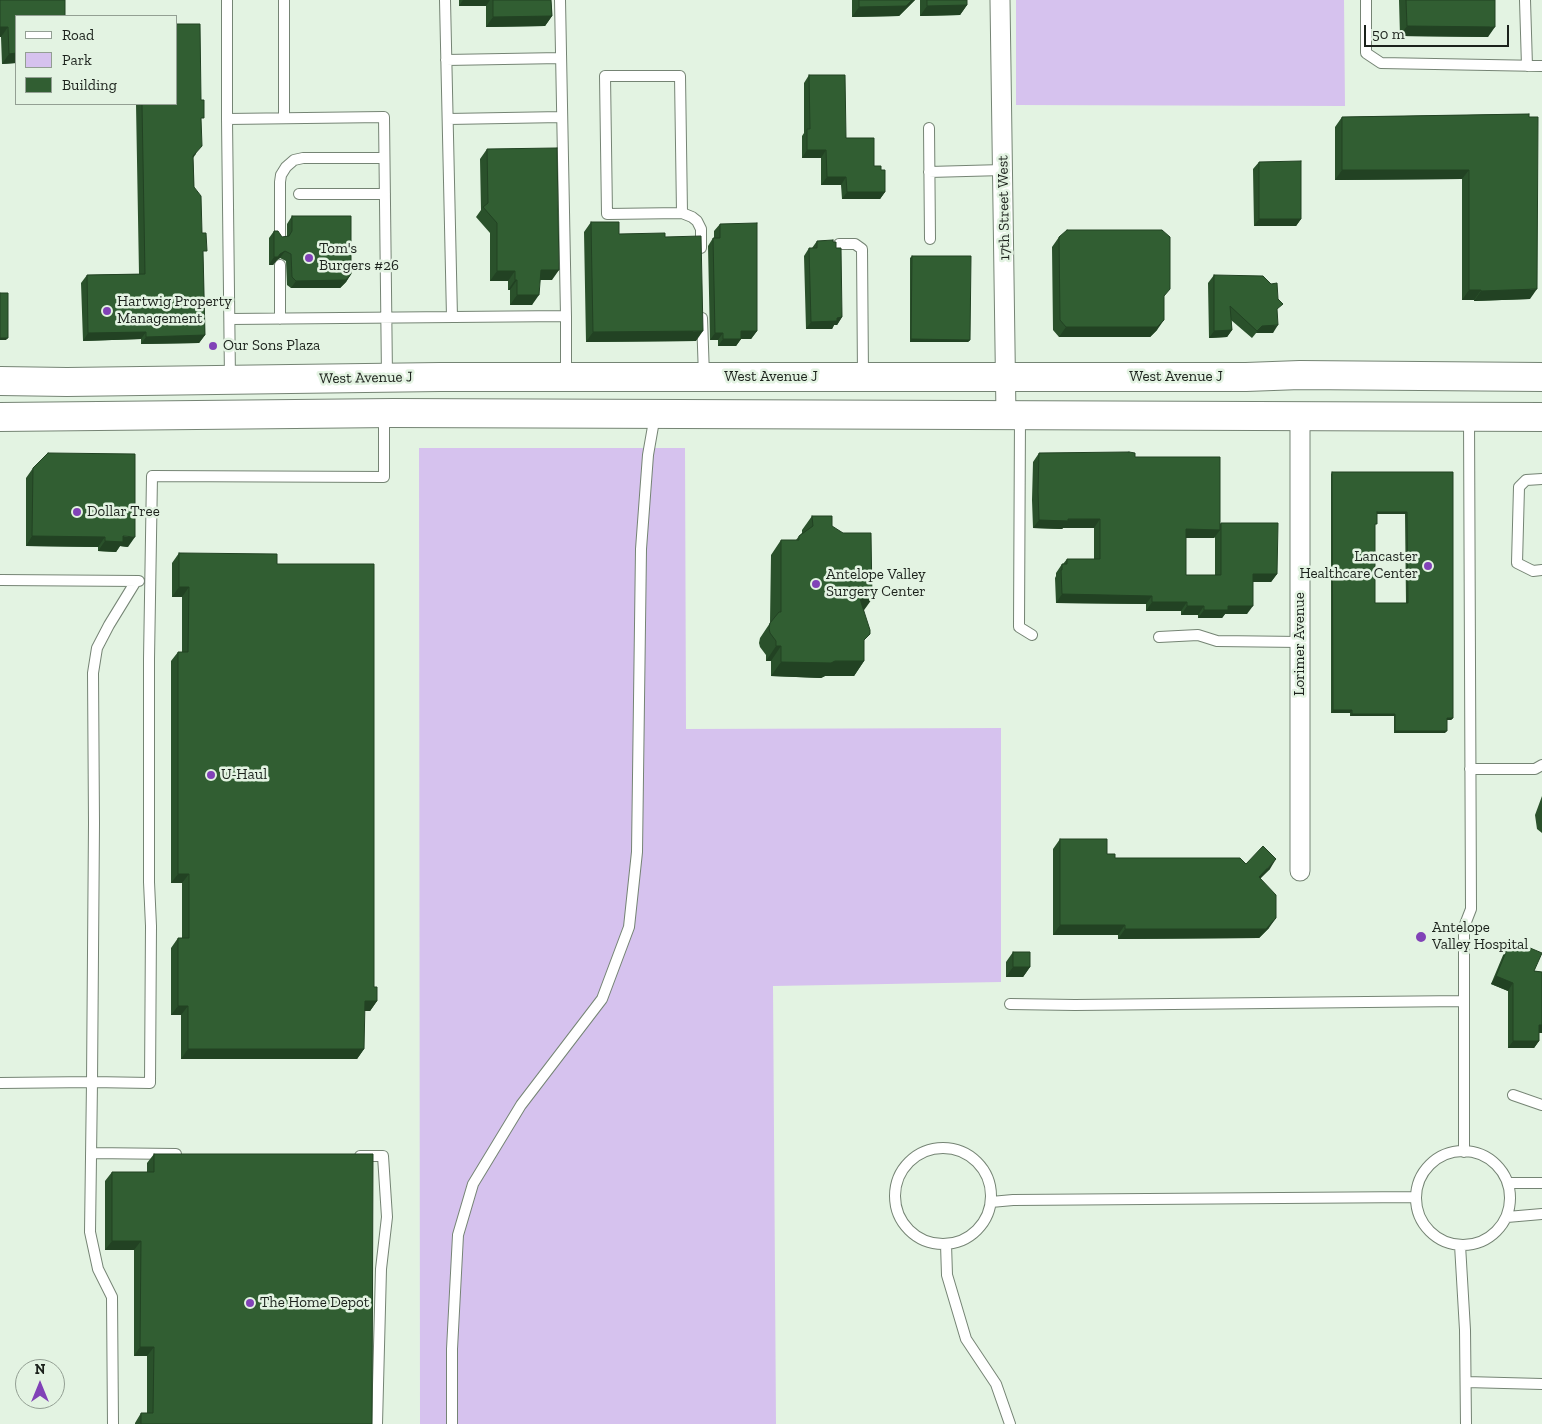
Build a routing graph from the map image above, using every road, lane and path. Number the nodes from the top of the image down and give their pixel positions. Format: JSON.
{"nodes":[{"id":1,"x":227,"y":0,"type":"edge"},
{"id":2,"x":284,"y":0,"type":"edge"},
{"id":3,"x":445,"y":0,"type":"edge"},
{"id":4,"x":560,"y":0,"type":"edge"},
{"id":5,"x":1000,"y":0,"type":"edge"},
{"id":6,"x":1366,"y":0,"type":"edge"},
{"id":7,"x":1524,"y":0,"type":"edge"},
{"id":8,"x":561,"y":58,"type":"junction"},
{"id":9,"x":446,"y":60,"type":"junction"},
{"id":10,"x":1528,"y":66,"type":"junction"},
{"id":11,"x":1542,"y":66,"type":"edge"},
{"id":12,"x":562,"y":117,"type":"junction"},
{"id":13,"x":284,"y":118,"type":"junction"},
{"id":14,"x":227,"y":119,"type":"junction"},
{"id":15,"x":448,"y":119,"type":"junction"},
{"id":16,"x":929,"y":128,"type":"dead end"},
{"id":17,"x":384,"y":158,"type":"junction"},
{"id":18,"x":1003,"y":170,"type":"junction"},
{"id":19,"x":929,"y":172,"type":"junction"},
{"id":20,"x":299,"y":194,"type":"dead end"},
{"id":21,"x":385,"y":194,"type":"junction"},
{"id":22,"x":682,"y":214,"type":"junction"},
{"id":23,"x":280,"y":238,"type":"edge"},
{"id":24,"x":930,"y":240,"type":"dead end"},
{"id":25,"x":839,"y":244,"type":"dead end"},
{"id":26,"x":701,"y":258,"type":"edge"},
{"id":27,"x":280,"y":264,"type":"edge"},
{"id":28,"x":702,"y":308,"type":"edge"},
{"id":29,"x":566,"y":316,"type":"junction"},
{"id":30,"x":452,"y":317,"type":"junction"},
{"id":31,"x":386,"y":318,"type":"junction"},
{"id":32,"x":230,"y":319,"type":"junction"},
{"id":33,"x":280,"y":319,"type":"junction"},
{"id":34,"x":1300,"y":375,"type":"junction"},
{"id":35,"x":1470,"y":376,"type":"junction"},
{"id":36,"x":537,"y":377,"type":"junction"},
{"id":37,"x":566,"y":377,"type":"junction"},
{"id":38,"x":704,"y":377,"type":"junction"},
{"id":39,"x":863,"y":377,"type":"junction"},
{"id":40,"x":1006,"y":377,"type":"junction"},
{"id":41,"x":1542,"y":377,"type":"edge"},
{"id":42,"x":387,"y":378,"type":"junction"},
{"id":43,"x":230,"y":380,"type":"junction"},
{"id":44,"x":0,"y":382,"type":"edge"},
{"id":45,"x":384,"y":413,"type":"junction"},
{"id":46,"x":655,"y":414,"type":"junction"},
{"id":47,"x":190,"y":415,"type":"junction"},
{"id":48,"x":1013,"y":415,"type":"junction"},
{"id":49,"x":1159,"y":416,"type":"junction"},
{"id":50,"x":1300,"y":416,"type":"junction"},
{"id":51,"x":0,"y":417,"type":"edge"},
{"id":52,"x":1469,"y":417,"type":"junction"},
{"id":53,"x":1542,"y":417,"type":"edge"},
{"id":54,"x":1542,"y":479,"type":"edge"},
{"id":55,"x":1542,"y":570,"type":"edge"},
{"id":56,"x":0,"y":580,"type":"edge"},
{"id":57,"x":136,"y":580,"type":"junction"},
{"id":58,"x":150,"y":580,"type":"junction"},
{"id":59,"x":1032,"y":636,"type":"dead end"},
{"id":60,"x":1159,"y":637,"type":"dead end"},
{"id":61,"x":1300,"y":642,"type":"junction"},
{"id":62,"x":1542,"y":766,"type":"edge"},
{"id":63,"x":1470,"y":769,"type":"junction"},
{"id":64,"x":1300,"y":871,"type":"dead end"},
{"id":65,"x":1464,"y":1001,"type":"junction"},
{"id":66,"x":1010,"y":1004,"type":"dead end"},
{"id":67,"x":92,"y":1082,"type":"junction"},
{"id":68,"x":0,"y":1083,"type":"edge"},
{"id":69,"x":1513,"y":1095,"type":"dead end"},
{"id":70,"x":1542,"y":1105,"type":"edge"},
{"id":71,"x":1464,"y":1152,"type":"junction"},
{"id":72,"x":91,"y":1154,"type":"junction"},
{"id":73,"x":188,"y":1154,"type":"edge"},
{"id":74,"x":354,"y":1156,"type":"edge"},
{"id":75,"x":1508,"y":1183,"type":"junction"},
{"id":76,"x":1542,"y":1183,"type":"edge"},
{"id":77,"x":1416,"y":1197,"type":"junction"},
{"id":78,"x":991,"y":1202,"type":"junction"},
{"id":79,"x":1542,"y":1214,"type":"edge"},
{"id":80,"x":1506,"y":1217,"type":"junction"},
{"id":81,"x":946,"y":1244,"type":"junction"},
{"id":82,"x":1460,"y":1245,"type":"junction"},
{"id":83,"x":1466,"y":1382,"type":"junction"},
{"id":84,"x":1542,"y":1384,"type":"edge"},
{"id":85,"x":113,"y":1424,"type":"edge"},
{"id":86,"x":377,"y":1424,"type":"edge"},
{"id":87,"x":452,"y":1424,"type":"edge"},
{"id":88,"x":1010,"y":1424,"type":"edge"},
{"id":89,"x":1466,"y":1424,"type":"edge"}],
"edges":[{"from":1,"to":14,"type":"lane"},
{"from":2,"to":13,"type":"lane"},
{"from":3,"to":9,"type":"lane"},
{"from":4,"to":8,"type":"lane"},
{"from":5,"to":18,"type":"street","name":"17th Street West"},
{"from":6,"to":10,"type":"lane"},
{"from":7,"to":10,"type":"lane"},
{"from":8,"to":9,"type":"lane"},
{"from":8,"to":12,"type":"lane"},
{"from":9,"to":15,"type":"lane"},
{"from":10,"to":11,"type":"lane"},
{"from":12,"to":15,"type":"lane"},
{"from":12,"to":29,"type":"lane"},
{"from":13,"to":14,"type":"lane"},
{"from":13,"to":17,"type":"lane"},
{"from":14,"to":32,"type":"lane"},
{"from":15,"to":30,"type":"lane"},
{"from":16,"to":19,"type":"lane"},
{"from":17,"to":21,"type":"lane"},
{"from":17,"to":23,"type":"lane"},
{"from":18,"to":19,"type":"lane"},
{"from":18,"to":40,"type":"street","name":"17th Street West"},
{"from":19,"to":24,"type":"lane"},
{"from":20,"to":21,"type":"lane"},
{"from":21,"to":31,"type":"lane"},
{"from":22,"to":22,"type":"lane"},
{"from":22,"to":26,"type":"lane"},
{"from":25,"to":39,"type":"lane"},
{"from":27,"to":33,"type":"lane"},
{"from":28,"to":38,"type":"lane"},
{"from":29,"to":30,"type":"lane"},
{"from":29,"to":37,"type":"lane"},
{"from":30,"to":31,"type":"lane"},
{"from":31,"to":33,"type":"lane"},
{"from":31,"to":42,"type":"lane"},
{"from":32,"to":33,"type":"lane"},
{"from":32,"to":43,"type":"lane"},
{"from":34,"to":35,"type":"main road","name":"West Avenue J"},
{"from":34,"to":40,"type":"main road","name":"West Avenue J"},
{"from":34,"to":49,"type":"main road"},
{"from":35,"to":41,"type":"main road","name":"West Avenue J"},
{"from":35,"to":50,"type":"main road"},
{"from":36,"to":37,"type":"main road","name":"West Avenue J"},
{"from":36,"to":42,"type":"main road","name":"West Avenue J"},
{"from":36,"to":45,"type":"main road"},
{"from":37,"to":38,"type":"main road","name":"West Avenue J"},
{"from":38,"to":39,"type":"main road","name":"West Avenue J"},
{"from":39,"to":40,"type":"main road","name":"West Avenue J"},
{"from":40,"to":48,"type":"street","name":"17th Street West"},
{"from":42,"to":43,"type":"main road","name":"West Avenue J"},
{"from":42,"to":47,"type":"main road"},
{"from":43,"to":44,"type":"main road","name":"West Avenue J"},
{"from":45,"to":46,"type":"main road"},
{"from":45,"to":47,"type":"main road"},
{"from":45,"to":58,"type":"lane"},
{"from":46,"to":48,"type":"main road"},
{"from":46,"to":87,"type":"lane"},
{"from":47,"to":51,"type":"main road"},
{"from":48,"to":49,"type":"main road"},
{"from":48,"to":59,"type":"lane"},
{"from":49,"to":50,"type":"main road"},
{"from":50,"to":52,"type":"main road"},
{"from":50,"to":61,"type":"street","name":"Lorimer Avenue"},
{"from":52,"to":53,"type":"main road"},
{"from":52,"to":63,"type":"lane"},
{"from":54,"to":55,"type":"lane"},
{"from":56,"to":57,"type":"lane"},
{"from":57,"to":58,"type":"lane"},
{"from":57,"to":67,"type":"lane"},
{"from":58,"to":67,"type":"lane"},
{"from":60,"to":61,"type":"lane"},
{"from":61,"to":64,"type":"street","name":"Lorimer Avenue"},
{"from":62,"to":63,"type":"lane"},
{"from":63,"to":65,"type":"lane"},
{"from":65,"to":66,"type":"lane"},
{"from":65,"to":71,"type":"lane"},
{"from":67,"to":68,"type":"lane"},
{"from":67,"to":72,"type":"lane"},
{"from":69,"to":70,"type":"lane"},
{"from":71,"to":75,"type":"lane"},
{"from":71,"to":77,"type":"lane"},
{"from":72,"to":73,"type":"lane"},
{"from":72,"to":85,"type":"lane"},
{"from":74,"to":86,"type":"lane"},
{"from":75,"to":76,"type":"lane"},
{"from":75,"to":80,"type":"lane"},
{"from":77,"to":78,"type":"lane"},
{"from":77,"to":82,"type":"lane"},
{"from":78,"to":81,"type":"lane"},
{"from":78,"to":81,"type":"lane"},
{"from":79,"to":80,"type":"lane"},
{"from":80,"to":82,"type":"lane"},
{"from":81,"to":88,"type":"lane"},
{"from":82,"to":83,"type":"lane"},
{"from":83,"to":84,"type":"lane"},
{"from":83,"to":89,"type":"lane"}]}
